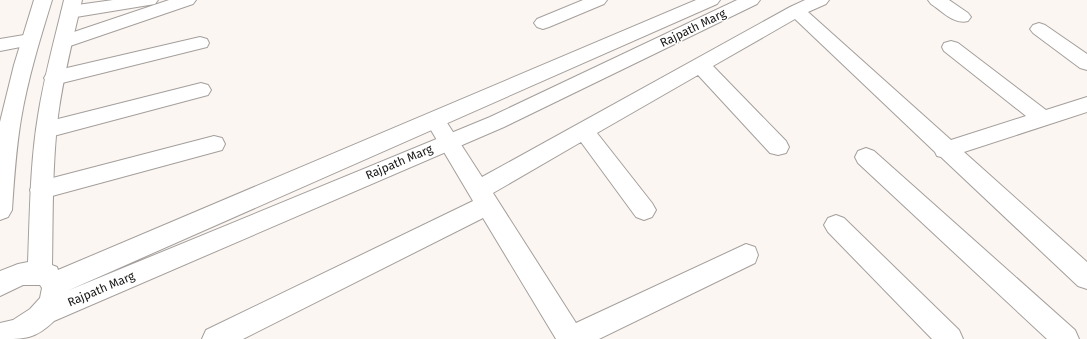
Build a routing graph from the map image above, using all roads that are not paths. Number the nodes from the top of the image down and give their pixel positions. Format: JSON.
{"nodes":[{"id":1,"x":43,"y":0,"type":"edge"},
{"id":2,"x":149,"y":0,"type":"edge"},
{"id":3,"x":187,"y":0,"type":"edge"},
{"id":4,"x":711,"y":0,"type":"edge"},
{"id":5,"x":751,"y":0,"type":"edge"},
{"id":6,"x":820,"y":0,"type":"edge"},
{"id":7,"x":936,"y":0,"type":"edge"},
{"id":8,"x":589,"y":2,"type":"edge"},
{"id":9,"x":72,"y":6,"type":"edge"},
{"id":10,"x":796,"y":11,"type":"junction"},
{"id":11,"x":962,"y":17,"type":"dead end"},
{"id":12,"x":543,"y":23,"type":"dead end"},
{"id":13,"x":1039,"y":29,"type":"dead end"},
{"id":14,"x":30,"y":40,"type":"junction"},
{"id":15,"x":64,"y":42,"type":"junction"},
{"id":16,"x":200,"y":43,"type":"dead end"},
{"id":17,"x":0,"y":45,"type":"edge"},
{"id":18,"x":951,"y":47,"type":"dead end"},
{"id":19,"x":1087,"y":63,"type":"edge"},
{"id":20,"x":700,"y":65,"type":"junction"},
{"id":21,"x":54,"y":78,"type":"junction"},
{"id":22,"x":201,"y":90,"type":"dead end"},
{"id":23,"x":1087,"y":104,"type":"edge"},
{"id":24,"x":7,"y":106,"type":"edge"},
{"id":25,"x":1042,"y":118,"type":"junction"},
{"id":26,"x":435,"y":120,"type":"junction"},
{"id":27,"x":46,"y":130,"type":"junction"},
{"id":28,"x":584,"y":131,"type":"junction"},
{"id":29,"x":449,"y":141,"type":"junction"},
{"id":30,"x":214,"y":144,"type":"dead end"},
{"id":31,"x":778,"y":147,"type":"dead end"},
{"id":32,"x":945,"y":150,"type":"junction"},
{"id":33,"x":3,"y":157,"type":"edge"},
{"id":34,"x":866,"y":157,"type":"dead end"},
{"id":35,"x":41,"y":190,"type":"junction"},
{"id":36,"x":484,"y":198,"type":"junction"},
{"id":37,"x":0,"y":210,"type":"edge"},
{"id":38,"x":644,"y":210,"type":"dead end"},
{"id":39,"x":836,"y":225,"type":"dead end"},
{"id":40,"x":746,"y":255,"type":"dead end"},
{"id":41,"x":47,"y":278,"type":"junction"},
{"id":42,"x":1087,"y":278,"type":"edge"},
{"id":43,"x":0,"y":284,"type":"edge"},
{"id":44,"x":36,"y":325,"type":"edge"},
{"id":45,"x":0,"y":336,"type":"edge"},
{"id":46,"x":215,"y":339,"type":"edge"},
{"id":47,"x":571,"y":339,"type":"edge"},
{"id":48,"x":950,"y":339,"type":"edge"},
{"id":49,"x":1066,"y":339,"type":"edge"}],
"edges":[{"from":1,"to":14,"type":"street"},
{"from":2,"to":9,"type":"street"},
{"from":3,"to":15,"type":"street"},
{"from":4,"to":26,"type":"street","name":"Rajpath Marg"},
{"from":5,"to":29,"type":"street","name":"Rajpath Marg"},
{"from":6,"to":10,"type":"street"},
{"from":7,"to":11,"type":"street"},
{"from":8,"to":12,"type":"street"},
{"from":9,"to":15,"type":"street"},
{"from":10,"to":20,"type":"street"},
{"from":10,"to":32,"type":"street"},
{"from":13,"to":19,"type":"street"},
{"from":14,"to":17,"type":"street"},
{"from":14,"to":24,"type":"street"},
{"from":15,"to":21,"type":"street"},
{"from":16,"to":21,"type":"street"},
{"from":18,"to":25,"type":"street"},
{"from":20,"to":28,"type":"street"},
{"from":20,"to":31,"type":"street"},
{"from":21,"to":27,"type":"street"},
{"from":22,"to":27,"type":"street"},
{"from":23,"to":25,"type":"street"},
{"from":24,"to":33,"type":"street"},
{"from":25,"to":32,"type":"street"},
{"from":26,"to":29,"type":"street"},
{"from":26,"to":41,"type":"street","name":"Rajpath Marg"},
{"from":27,"to":35,"type":"street"},
{"from":28,"to":36,"type":"street"},
{"from":28,"to":38,"type":"street"},
{"from":29,"to":36,"type":"street"},
{"from":29,"to":44,"type":"street","name":"Rajpath Marg"},
{"from":30,"to":35,"type":"street"},
{"from":32,"to":42,"type":"street"},
{"from":33,"to":37,"type":"street"},
{"from":34,"to":49,"type":"street"},
{"from":35,"to":41,"type":"street"},
{"from":36,"to":46,"type":"street"},
{"from":36,"to":47,"type":"street"},
{"from":39,"to":48,"type":"street"},
{"from":40,"to":47,"type":"street"},
{"from":41,"to":43,"type":"street"},
{"from":41,"to":44,"type":"street"},
{"from":44,"to":45,"type":"street","name":"Rajpath Marg"}]}
